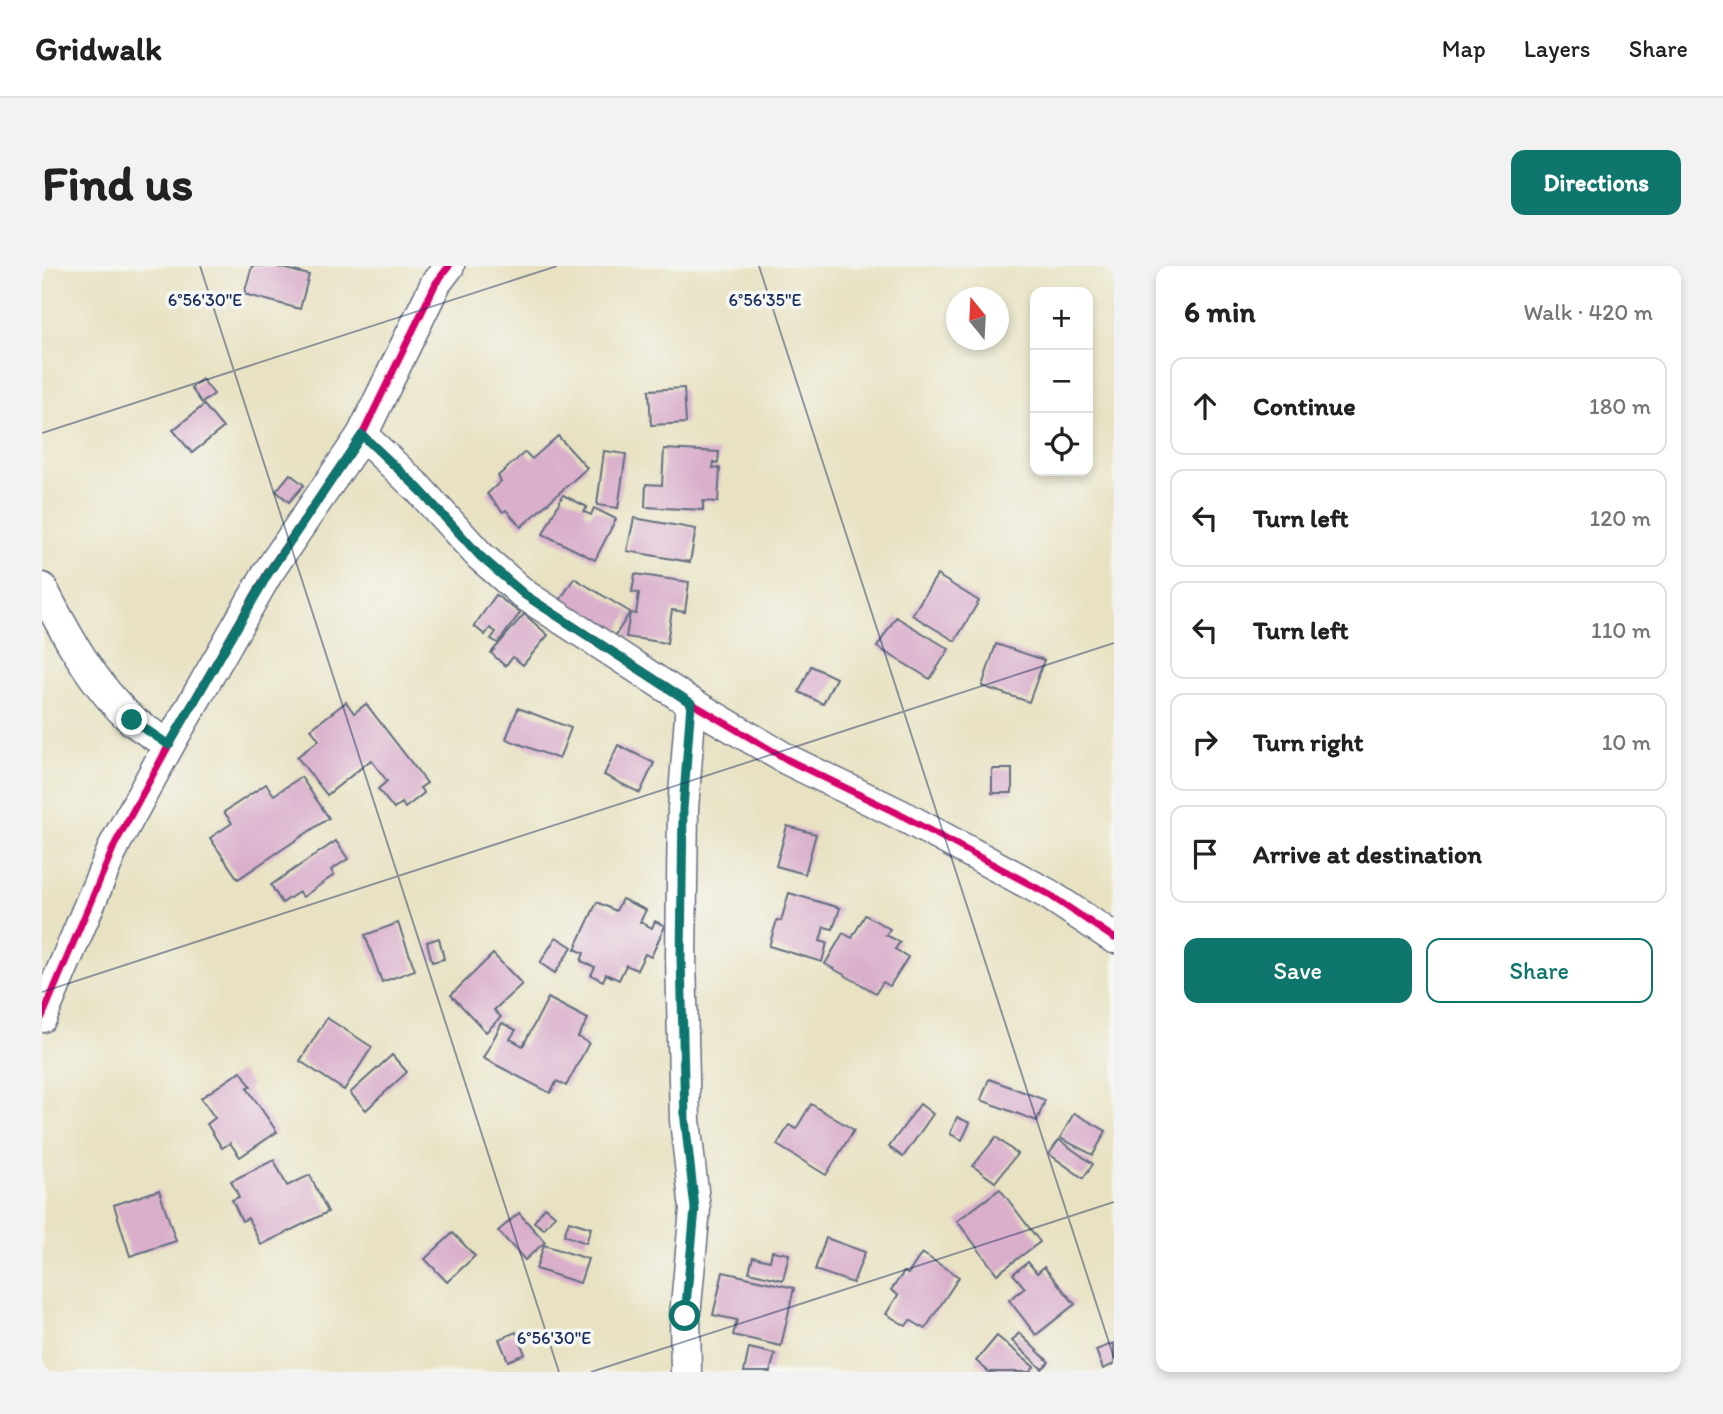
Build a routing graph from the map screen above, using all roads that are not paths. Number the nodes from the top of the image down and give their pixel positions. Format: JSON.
{"nodes":[{"id":1,"x":449,"y":266,"type":"edge"},
{"id":2,"x":362,"y":435,"type":"junction"},
{"id":3,"x":42,"y":588,"type":"edge"},
{"id":4,"x":691,"y":703,"type":"junction"},
{"id":5,"x":169,"y":745,"type":"junction"},
{"id":6,"x":1114,"y":938,"type":"edge"},
{"id":7,"x":42,"y":1017,"type":"edge"},
{"id":8,"x":686,"y":1372,"type":"edge"}],
"edges":[{"from":1,"to":2,"type":"street"},
{"from":2,"to":4,"type":"street"},
{"from":2,"to":5,"type":"street"},
{"from":3,"to":5,"type":"street"},
{"from":4,"to":6,"type":"street"},
{"from":4,"to":8,"type":"street"},
{"from":5,"to":7,"type":"street"}]}
